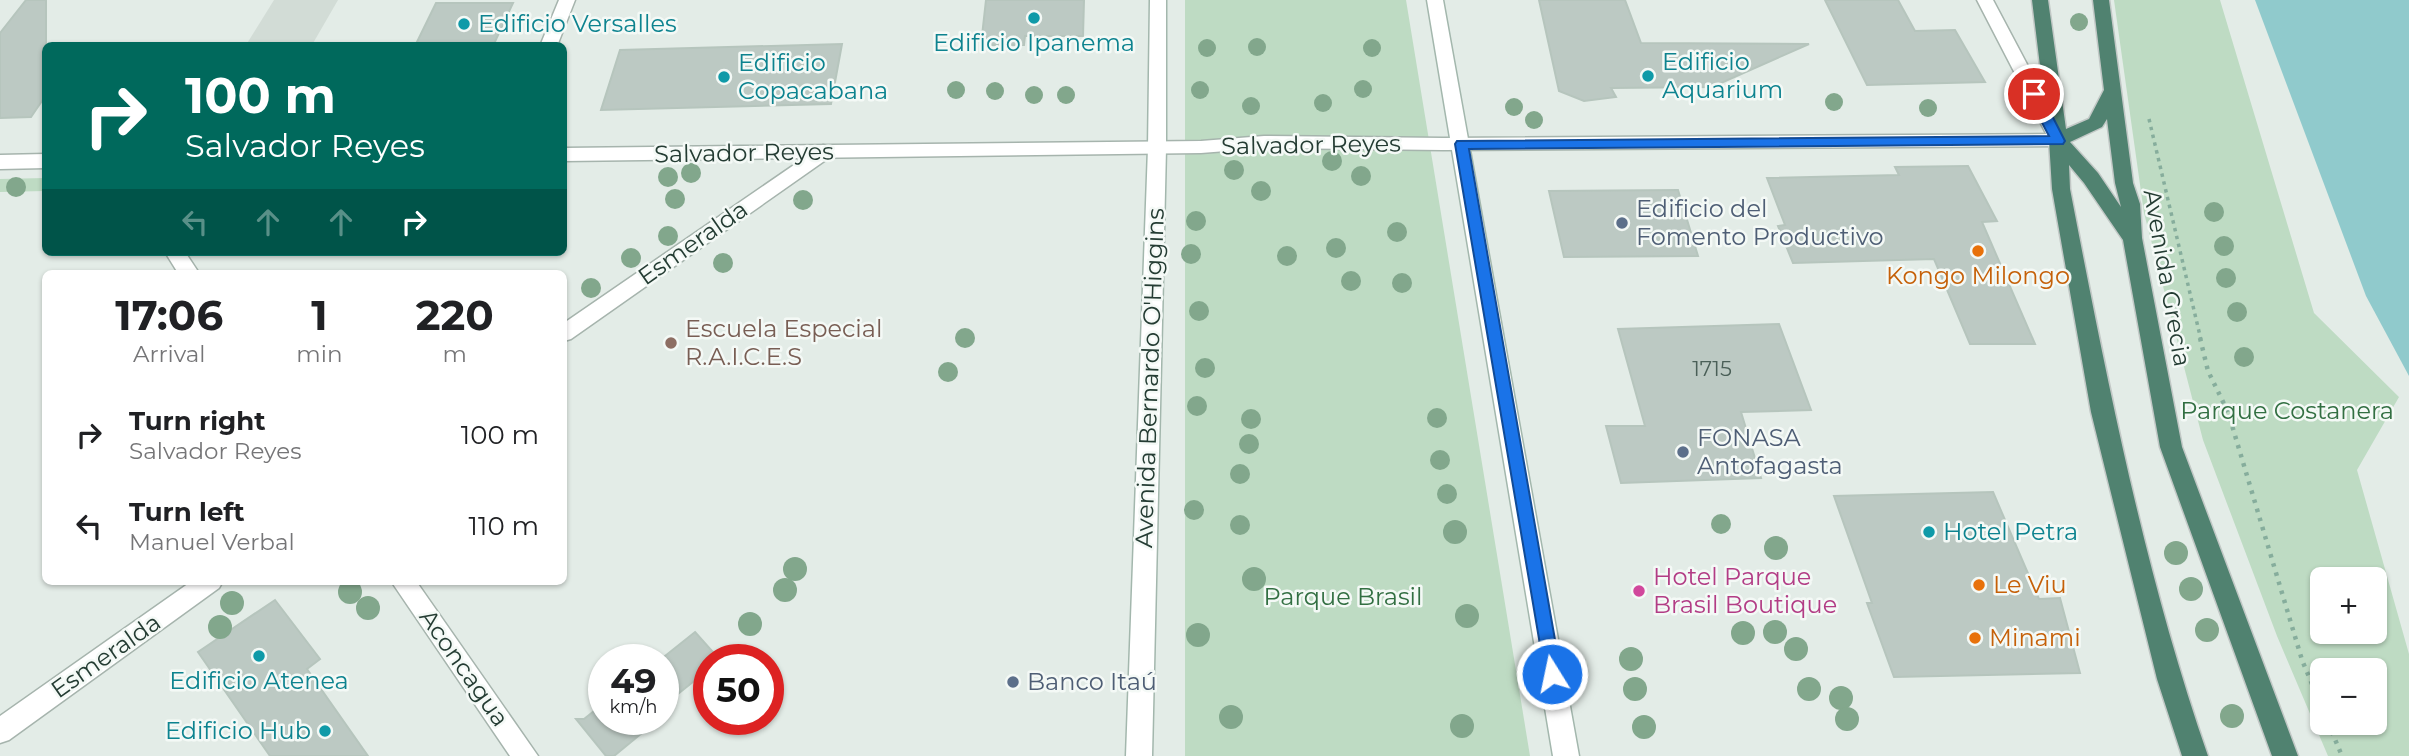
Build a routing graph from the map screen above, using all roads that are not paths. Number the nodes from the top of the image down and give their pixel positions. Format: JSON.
{"nodes":[{"id":1,"x":567,"y":0,"type":"edge"},
{"id":2,"x":1158,"y":0,"type":"edge"},
{"id":3,"x":1435,"y":0,"type":"edge"},
{"id":4,"x":1985,"y":0,"type":"edge"},
{"id":5,"x":2040,"y":0,"type":"edge"},
{"id":6,"x":2101,"y":0,"type":"edge"},
{"id":7,"x":550,"y":42,"type":"edge"},
{"id":8,"x":2112,"y":91,"type":"junction"},
{"id":9,"x":2058,"y":141,"type":"junction"},
{"id":10,"x":1462,"y":144,"type":"junction"},
{"id":11,"x":1157,"y":148,"type":"junction"},
{"id":12,"x":823,"y":152,"type":"junction"},
{"id":13,"x":567,"y":155,"type":"edge"},
{"id":14,"x":0,"y":162,"type":"edge"},
{"id":15,"x":42,"y":162,"type":"edge"},
{"id":16,"x":2132,"y":238,"type":"junction"},
{"id":17,"x":567,"y":331,"type":"edge"},
{"id":18,"x":205,"y":585,"type":"edge"},
{"id":19,"x":405,"y":585,"type":"edge"},
{"id":20,"x":0,"y":731,"type":"edge"},
{"id":21,"x":1138,"y":755,"type":"edge"},
{"id":22,"x":525,"y":756,"type":"edge"},
{"id":23,"x":1566,"y":756,"type":"edge"},
{"id":24,"x":2195,"y":756,"type":"edge"},
{"id":25,"x":2285,"y":756,"type":"edge"}],
"edges":[{"from":1,"to":7,"type":"street"},
{"from":2,"to":11,"type":"street","name":"Avenida Bernardo O'Higgins"},
{"from":3,"to":10,"type":"street"},
{"from":4,"to":9,"type":"street"},
{"from":5,"to":9,"type":"highway"},
{"from":6,"to":8,"type":"highway","name":"Avenida Grecia"},
{"from":8,"to":9,"type":"highway"},
{"from":8,"to":16,"type":"highway","name":"Avenida Grecia"},
{"from":9,"to":10,"type":"street","name":"Salvador Reyes"},
{"from":9,"to":16,"type":"highway"},
{"from":9,"to":24,"type":"highway"},
{"from":10,"to":11,"type":"street","name":"Salvador Reyes"},
{"from":10,"to":23,"type":"street"},
{"from":11,"to":12,"type":"street","name":"Salvador Reyes"},
{"from":11,"to":21,"type":"street","name":"Avenida Bernardo O'Higgins"},
{"from":12,"to":13,"type":"street","name":"Salvador Reyes"},
{"from":12,"to":17,"type":"street","name":"Esmeralda"},
{"from":14,"to":15,"type":"street"},
{"from":16,"to":25,"type":"highway","name":"Avenida Grecia"},
{"from":18,"to":20,"type":"street","name":"Esmeralda"},
{"from":19,"to":22,"type":"street","name":"Aconcagua"}]}
